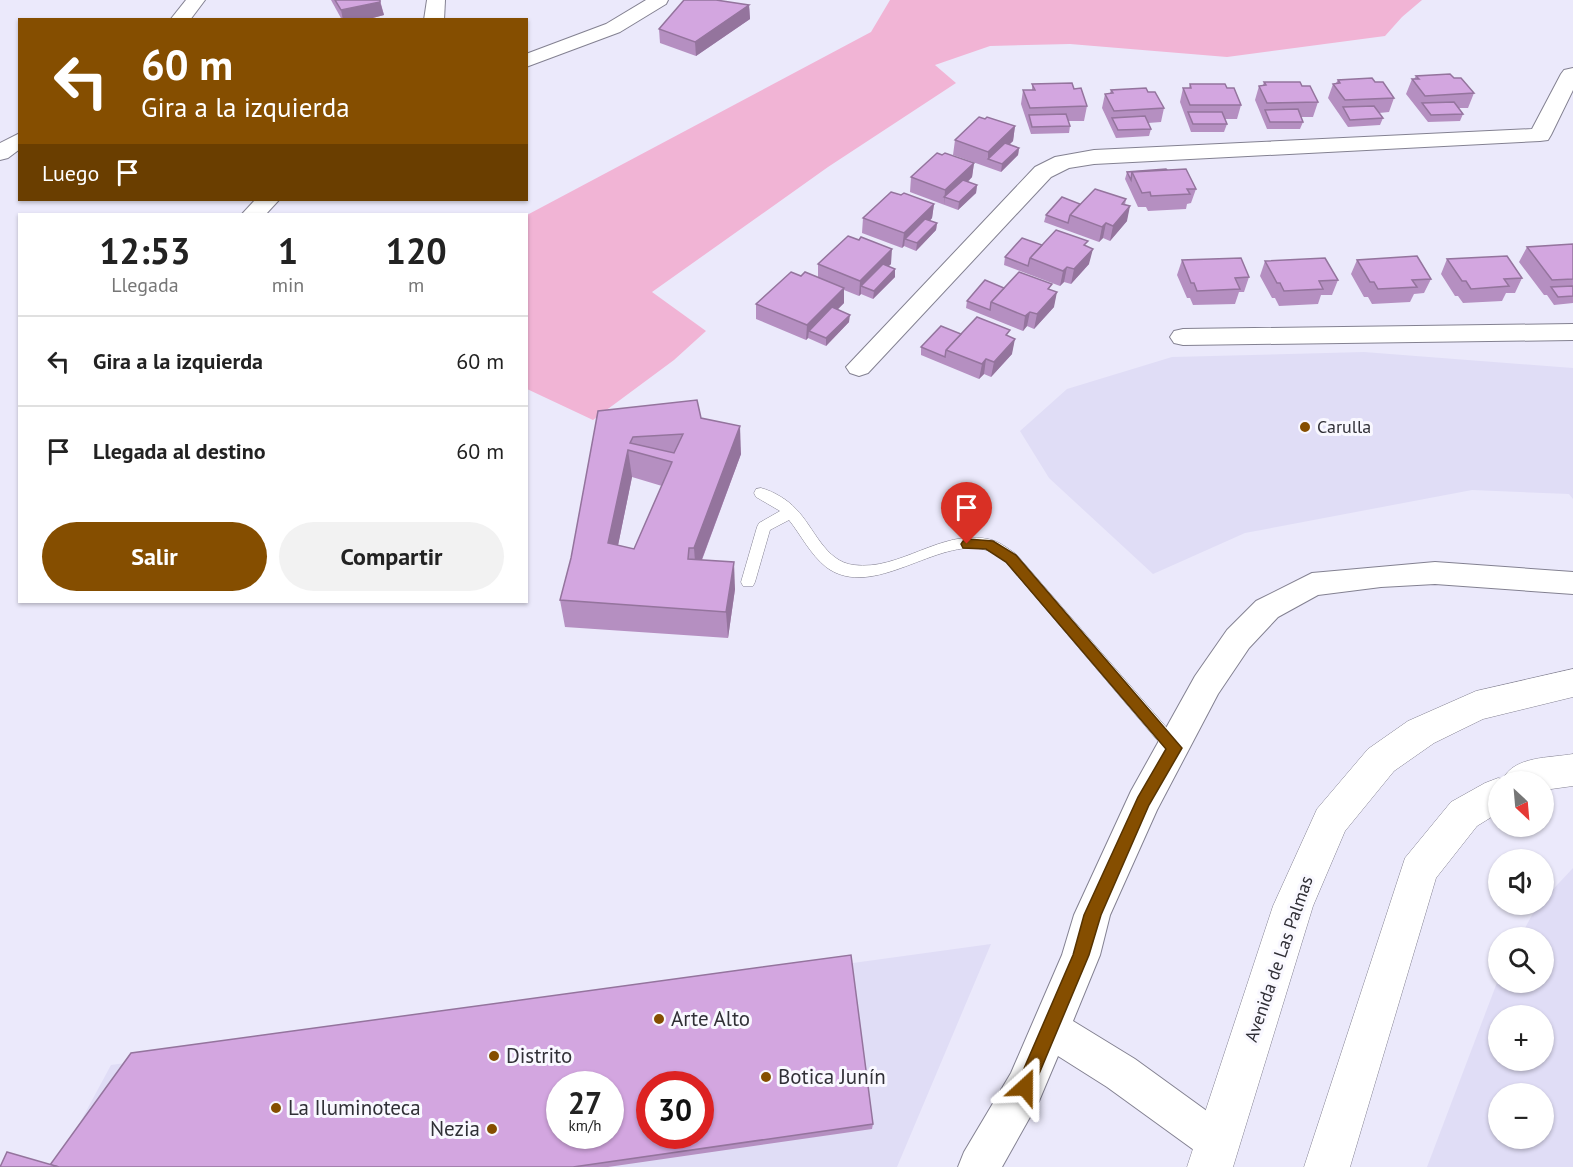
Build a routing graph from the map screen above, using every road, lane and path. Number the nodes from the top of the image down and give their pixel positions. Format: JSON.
{"nodes":[{"id":1,"x":196,"y":0,"type":"edge"},
{"id":2,"x":436,"y":0,"type":"edge"},
{"id":3,"x":659,"y":0,"type":"edge"},
{"id":4,"x":181,"y":18,"type":"edge"},
{"id":5,"x":434,"y":18,"type":"edge"},
{"id":6,"x":528,"y":60,"type":"edge"},
{"id":7,"x":1573,"y":74,"type":"edge"},
{"id":8,"x":18,"y":140,"type":"edge"},
{"id":9,"x":0,"y":153,"type":"edge"},
{"id":10,"x":267,"y":201,"type":"edge"},
{"id":11,"x":255,"y":213,"type":"edge"},
{"id":12,"x":1573,"y":332,"type":"edge"},
{"id":13,"x":1183,"y":337,"type":"dead end"},
{"id":14,"x":859,"y":367,"type":"dead end"},
{"id":15,"x":761,"y":493,"type":"dead end"},
{"id":16,"x":791,"y":512,"type":"junction"},
{"id":17,"x":748,"y":582,"type":"dead end"},
{"id":18,"x":1573,"y":583,"type":"edge"},
{"id":19,"x":1573,"y":683,"type":"edge"},
{"id":20,"x":1174,"y":748,"type":"junction"},
{"id":21,"x":1573,"y":770,"type":"edge"},
{"id":22,"x":1554,"y":773,"type":"edge"},
{"id":23,"x":1488,"y":800,"type":"edge"},
{"id":24,"x":1050,"y":1029,"type":"junction"},
{"id":25,"x":1214,"y":1155,"type":"edge"},
{"id":26,"x":979,"y":1167,"type":"edge"},
{"id":27,"x":1327,"y":1167,"type":"edge"}],
"edges":[{"from":1,"to":4,"type":"street"},
{"from":2,"to":5,"type":"street"},
{"from":3,"to":6,"type":"street"},
{"from":7,"to":14,"type":"street"},
{"from":8,"to":9,"type":"street"},
{"from":10,"to":11,"type":"street"},
{"from":12,"to":13,"type":"street"},
{"from":15,"to":16,"type":"lane"},
{"from":16,"to":17,"type":"lane"},
{"from":16,"to":20,"type":"lane"},
{"from":18,"to":20,"type":"street"},
{"from":19,"to":25,"type":"main road","name":"Avenida de Las Palmas"},
{"from":20,"to":24,"type":"street"},
{"from":21,"to":22,"type":"main road"},
{"from":23,"to":27,"type":"main road"},
{"from":24,"to":25,"type":"street"},
{"from":24,"to":26,"type":"street"}]}
